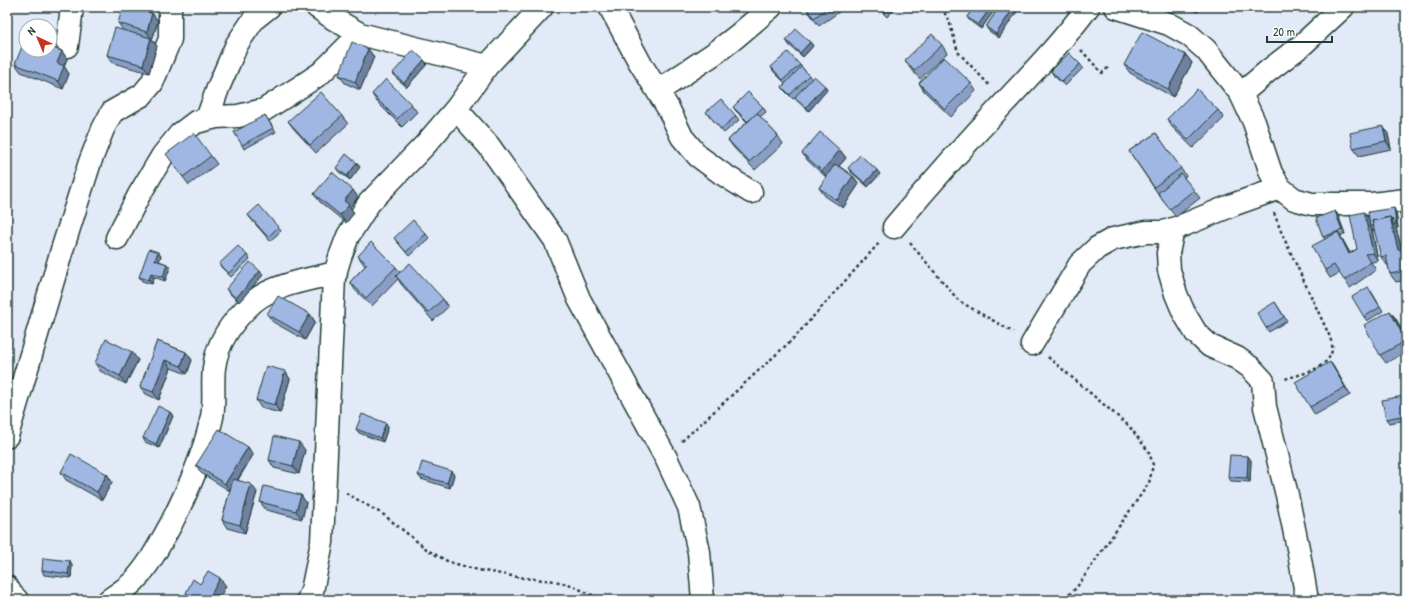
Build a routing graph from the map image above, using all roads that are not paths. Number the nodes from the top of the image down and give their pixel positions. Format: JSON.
{"nodes":[{"id":1,"x":72,"y":7,"type":"edge"},
{"id":2,"x":170,"y":7,"type":"edge"},
{"id":3,"x":269,"y":7,"type":"edge"},
{"id":4,"x":317,"y":7,"type":"edge"},
{"id":5,"x":542,"y":7,"type":"edge"},
{"id":6,"x":610,"y":7,"type":"edge"},
{"id":7,"x":771,"y":7,"type":"edge"},
{"id":8,"x":1088,"y":7,"type":"edge"},
{"id":9,"x":1116,"y":7,"type":"edge"},
{"id":10,"x":1343,"y":7,"type":"edge"},
{"id":11,"x":360,"y":34,"type":"junction"},
{"id":12,"x":67,"y":46,"type":"dead end"},
{"id":13,"x":487,"y":66,"type":"junction"},
{"id":14,"x":658,"y":91,"type":"junction"},
{"id":15,"x":1241,"y":94,"type":"junction"},
{"id":16,"x":456,"y":109,"type":"junction"},
{"id":17,"x":207,"y":119,"type":"junction"},
{"id":18,"x":1273,"y":190,"type":"junction"},
{"id":19,"x":751,"y":192,"type":"dead end"},
{"id":20,"x":1406,"y":200,"type":"edge"},
{"id":21,"x":1173,"y":229,"type":"junction"},
{"id":22,"x":900,"y":233,"type":"road end"},
{"id":23,"x":117,"y":238,"type":"dead end"},
{"id":24,"x":336,"y":273,"type":"junction"},
{"id":25,"x":1032,"y":344,"type":"road end"},
{"id":26,"x":7,"y":436,"type":"edge"},
{"id":27,"x":7,"y":587,"type":"edge"},
{"id":28,"x":16,"y":600,"type":"edge"},
{"id":29,"x":108,"y":600,"type":"edge"},
{"id":30,"x":308,"y":600,"type":"edge"},
{"id":31,"x":703,"y":600,"type":"edge"},
{"id":32,"x":1307,"y":600,"type":"edge"}],
"edges":[{"from":1,"to":12,"type":"street"},
{"from":2,"to":26,"type":"street"},
{"from":3,"to":17,"type":"street"},
{"from":4,"to":11,"type":"street"},
{"from":5,"to":13,"type":"street"},
{"from":6,"to":14,"type":"street"},
{"from":7,"to":14,"type":"street"},
{"from":8,"to":22,"type":"street"},
{"from":9,"to":15,"type":"street"},
{"from":10,"to":15,"type":"street"},
{"from":11,"to":13,"type":"street"},
{"from":11,"to":17,"type":"street"},
{"from":13,"to":16,"type":"street"},
{"from":14,"to":19,"type":"street"},
{"from":15,"to":18,"type":"street"},
{"from":16,"to":24,"type":"street"},
{"from":16,"to":31,"type":"street"},
{"from":17,"to":23,"type":"street"},
{"from":18,"to":20,"type":"street"},
{"from":18,"to":21,"type":"street"},
{"from":21,"to":25,"type":"street"},
{"from":21,"to":32,"type":"street"},
{"from":24,"to":29,"type":"street"},
{"from":24,"to":30,"type":"street"},
{"from":27,"to":28,"type":"street"}]}
